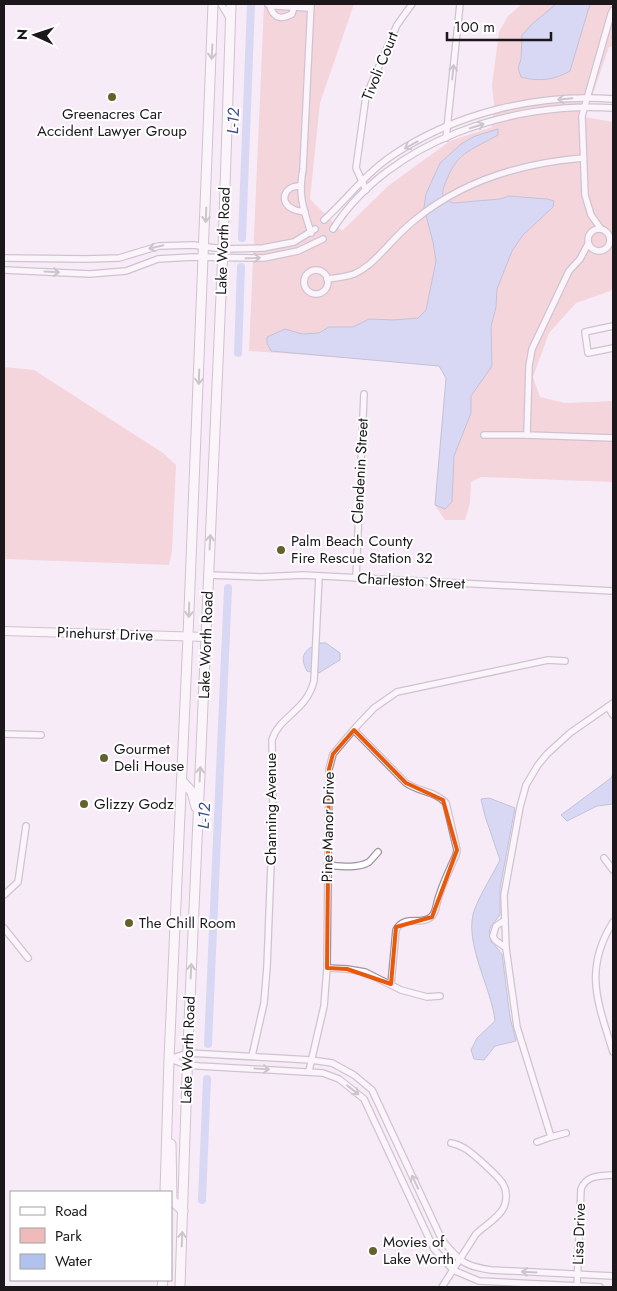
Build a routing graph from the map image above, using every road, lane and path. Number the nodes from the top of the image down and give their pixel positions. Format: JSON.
{"nodes":[{"id":1,"x":213,"y":4,"type":"edge"},
{"id":2,"x":221,"y":4,"type":"edge"},
{"id":3,"x":231,"y":4,"type":"edge"},
{"id":4,"x":269,"y":4,"type":"edge"},
{"id":5,"x":412,"y":4,"type":"edge"},
{"id":6,"x":460,"y":4,"type":"edge"},
{"id":7,"x":295,"y":5,"type":"edge"},
{"id":8,"x":311,"y":6,"type":"edge"},
{"id":9,"x":613,"y":10,"type":"edge"},
{"id":10,"x":231,"y":21,"type":"junction"},
{"id":11,"x":587,"y":97,"type":"junction"},
{"id":12,"x":613,"y":99,"type":"edge"},
{"id":13,"x":585,"y":106,"type":"junction"},
{"id":14,"x":613,"y":108,"type":"edge"},
{"id":15,"x":447,"y":127,"type":"junction"},
{"id":16,"x":446,"y":138,"type":"junction"},
{"id":17,"x":583,"y":158,"type":"junction"},
{"id":18,"x":362,"y":181,"type":"junction"},
{"id":19,"x":300,"y":186,"type":"junction"},
{"id":20,"x":366,"y":190,"type":"junction"},
{"id":21,"x":305,"y":212,"type":"junction"},
{"id":22,"x":591,"y":216,"type":"junction"},
{"id":23,"x":324,"y":220,"type":"tunnel mouth"},
{"id":24,"x":333,"y":229,"type":"tunnel mouth"},
{"id":25,"x":601,"y":229,"type":"junction"},
{"id":26,"x":589,"y":234,"type":"junction"},
{"id":27,"x":611,"y":235,"type":"edge"},
{"id":28,"x":323,"y":239,"type":"tunnel mouth"},
{"id":29,"x":612,"y":242,"type":"edge"},
{"id":30,"x":588,"y":244,"type":"junction"},
{"id":31,"x":283,"y":245,"type":"junction"},
{"id":32,"x":204,"y":246,"type":"junction"},
{"id":33,"x":596,"y":252,"type":"junction"},
{"id":34,"x":223,"y":253,"type":"junction"},
{"id":35,"x":286,"y":254,"type":"junction"},
{"id":36,"x":204,"y":257,"type":"junction"},
{"id":37,"x":4,"y":258,"type":"edge"},
{"id":38,"x":580,"y":259,"type":"junction"},
{"id":39,"x":4,"y":270,"type":"edge"},
{"id":40,"x":328,"y":279,"type":"junction"},
{"id":41,"x":613,"y":326,"type":"edge"},
{"id":42,"x":613,"y":348,"type":"edge"},
{"id":43,"x":364,"y":394,"type":"dead end"},
{"id":44,"x":484,"y":435,"type":"dead end"},
{"id":45,"x":527,"y":435,"type":"junction"},
{"id":46,"x":613,"y":438,"type":"edge"},
{"id":47,"x":208,"y":576,"type":"junction"},
{"id":48,"x":319,"y":576,"type":"junction"},
{"id":49,"x":356,"y":578,"type":"junction"},
{"id":50,"x":613,"y":591,"type":"edge"},
{"id":51,"x":4,"y":631,"type":"edge"},
{"id":52,"x":188,"y":636,"type":"junction"},
{"id":53,"x":206,"y":637,"type":"junction"},
{"id":54,"x":565,"y":661,"type":"dead end"},
{"id":55,"x":611,"y":705,"type":"edge"},
{"id":56,"x":613,"y":715,"type":"edge"},
{"id":57,"x":354,"y":730,"type":"junction"},
{"id":58,"x":4,"y":734,"type":"edge"},
{"id":59,"x":41,"y":735,"type":"dead end"},
{"id":60,"x":182,"y":781,"type":"junction"},
{"id":61,"x":198,"y":814,"type":"junction"},
{"id":62,"x":26,"y":826,"type":"dead end"},
{"id":63,"x":378,"y":852,"type":"dead end"},
{"id":64,"x":604,"y":858,"type":"dead end"},
{"id":65,"x":327,"y":865,"type":"junction"},
{"id":66,"x":613,"y":870,"type":"edge"},
{"id":67,"x":4,"y":895,"type":"edge"},
{"id":68,"x":505,"y":920,"type":"junction"},
{"id":69,"x":613,"y":922,"type":"edge"},
{"id":70,"x":4,"y":928,"type":"edge"},
{"id":71,"x":506,"y":948,"type":"junction"},
{"id":72,"x":28,"y":958,"type":"dead end"},
{"id":73,"x":327,"y":968,"type":"junction"},
{"id":74,"x":391,"y":984,"type":"junction"},
{"id":75,"x":440,"y":996,"type":"dead end"},
{"id":76,"x":613,"y":1052,"type":"edge"},
{"id":77,"x":188,"y":1053,"type":"junction"},
{"id":78,"x":252,"y":1056,"type":"junction"},
{"id":79,"x":169,"y":1059,"type":"junction"},
{"id":80,"x":311,"y":1060,"type":"junction"},
{"id":81,"x":188,"y":1065,"type":"junction"},
{"id":82,"x":309,"y":1071,"type":"junction"},
{"id":83,"x":167,"y":1107,"type":"junction"},
{"id":84,"x":566,"y":1133,"type":"dead end"},
{"id":85,"x":551,"y":1137,"type":"junction"},
{"id":86,"x":537,"y":1142,"type":"dead end"},
{"id":87,"x":451,"y":1143,"type":"dead end"},
{"id":88,"x":613,"y":1175,"type":"edge"},
{"id":89,"x":165,"y":1191,"type":"edge"},
{"id":90,"x":183,"y":1211,"type":"junction"},
{"id":91,"x":459,"y":1260,"type":"junction"},
{"id":92,"x":453,"y":1270,"type":"junction"},
{"id":93,"x":578,"y":1275,"type":"junction"},
{"id":94,"x":613,"y":1276,"type":"edge"},
{"id":95,"x":577,"y":1286,"type":"edge"},
{"id":96,"x":180,"y":1287,"type":"edge"},
{"id":97,"x":442,"y":1287,"type":"edge"},
{"id":98,"x":600,"y":1287,"type":"edge"}],
"edges":[{"from":1,"to":32,"type":"main road","name":"Lake Worth Road","one_way":true},
{"from":2,"to":10,"type":"street"},
{"from":3,"to":10,"type":"main road","name":"Lake Worth Road"},
{"from":4,"to":7,"type":"street"},
{"from":4,"to":7,"type":"street"},
{"from":5,"to":18,"type":"street","name":"Tivoli Court"},
{"from":15,"to":6,"type":"street","one_way":true},
{"from":7,"to":8,"type":"street"},
{"from":8,"to":19,"type":"street"},
{"from":9,"to":11,"type":"street"},
{"from":10,"to":34,"type":"main road","name":"Lake Worth Road"},
{"from":11,"to":12,"type":"street"},
{"from":11,"to":13,"type":"street"},
{"from":11,"to":15,"type":"street","one_way":true},
{"from":13,"to":14,"type":"street"},
{"from":16,"to":13,"type":"street","one_way":true},
{"from":13,"to":17,"type":"street"},
{"from":15,"to":16,"type":"street"},
{"from":15,"to":18,"type":"street","one_way":true},
{"from":16,"to":20,"type":"street"},
{"from":17,"to":22,"type":"street"},
{"from":17,"to":40,"type":"street"},
{"from":18,"to":20,"type":"street","name":"Tivoli Court"},
{"from":18,"to":23,"type":"street"},
{"from":19,"to":21,"type":"street"},
{"from":19,"to":21,"type":"street"},
{"from":20,"to":24,"type":"street"},
{"from":21,"to":31,"type":"street"},
{"from":22,"to":25,"type":"street"},
{"from":22,"to":26,"type":"street"},
{"from":25,"to":26,"type":"street"},
{"from":25,"to":27,"type":"street"},
{"from":26,"to":30,"type":"street"},
{"from":27,"to":29,"type":"street"},
{"from":28,"to":35,"type":"street"},
{"from":29,"to":33,"type":"street"},
{"from":30,"to":33,"type":"street"},
{"from":30,"to":38,"type":"street"},
{"from":31,"to":34,"type":"street"},
{"from":31,"to":35,"type":"street"},
{"from":32,"to":34,"type":"street"},
{"from":32,"to":36,"type":"main road","name":"Lake Worth Road"},
{"from":32,"to":37,"type":"street","one_way":true},
{"from":33,"to":38,"type":"street"},
{"from":34,"to":35,"type":"street","one_way":true},
{"from":34,"to":36,"type":"street"},
{"from":47,"to":34,"type":"main road","name":"Lake Worth Road","one_way":true},
{"from":39,"to":36,"type":"street","one_way":true},
{"from":36,"to":52,"type":"main road","name":"Lake Worth Road","one_way":true},
{"from":38,"to":45,"type":"street"},
{"from":40,"to":40,"type":"street"},
{"from":41,"to":42,"type":"street"},
{"from":43,"to":49,"type":"street","name":"Clendenin Street"},
{"from":44,"to":45,"type":"street"},
{"from":45,"to":46,"type":"street"},
{"from":47,"to":48,"type":"street","name":"Charleston Street"},
{"from":47,"to":53,"type":"main road","name":"Lake Worth Road"},
{"from":48,"to":49,"type":"street","name":"Charleston Street"},
{"from":48,"to":78,"type":"street","name":"Channing Avenue"},
{"from":49,"to":50,"type":"street","name":"Charleston Street"},
{"from":51,"to":52,"type":"street","name":"Pinehurst Drive"},
{"from":52,"to":53,"type":"street","name":"Pinehurst Drive"},
{"from":52,"to":60,"type":"main road","name":"Lake Worth Road"},
{"from":61,"to":53,"type":"main road","name":"Lake Worth Road","one_way":true},
{"from":54,"to":57,"type":"street","name":"Pine Manor Drive"},
{"from":55,"to":56,"type":"street"},
{"from":55,"to":68,"type":"street"},
{"from":57,"to":65,"type":"street","name":"Pine Manor Drive"},
{"from":57,"to":74,"type":"street"},
{"from":58,"to":59,"type":"street"},
{"from":60,"to":61,"type":"main road"},
{"from":60,"to":79,"type":"main road","name":"Lake Worth Road"},
{"from":77,"to":61,"type":"main road","name":"Lake Worth Road","one_way":true},
{"from":62,"to":67,"type":"street"},
{"from":63,"to":65,"type":"street"},
{"from":64,"to":66,"type":"street"},
{"from":65,"to":73,"type":"street","name":"Pine Manor Drive"},
{"from":68,"to":71,"type":"street"},
{"from":68,"to":71,"type":"street"},
{"from":69,"to":76,"type":"street"},
{"from":70,"to":72,"type":"street"},
{"from":71,"to":85,"type":"street"},
{"from":73,"to":74,"type":"street"},
{"from":73,"to":80,"type":"street","name":"Pine Manor Drive"},
{"from":74,"to":75,"type":"street"},
{"from":77,"to":78,"type":"street"},
{"from":77,"to":79,"type":"street"},
{"from":77,"to":81,"type":"main road","name":"Lake Worth Road"},
{"from":78,"to":80,"type":"street"},
{"from":79,"to":81,"type":"street"},
{"from":79,"to":83,"type":"main road","name":"Lake Worth Road"},
{"from":80,"to":82,"type":"street","name":"Pine Manor Drive"},
{"from":91,"to":80,"type":"street","one_way":true},
{"from":81,"to":82,"type":"street","one_way":true},
{"from":81,"to":90,"type":"main road","name":"Lake Worth Road"},
{"from":82,"to":92,"type":"street","one_way":true},
{"from":83,"to":89,"type":"main road","name":"Lake Worth Road"},
{"from":83,"to":90,"type":"main road"},
{"from":84,"to":85,"type":"street"},
{"from":85,"to":86,"type":"street"},
{"from":87,"to":91,"type":"street"},
{"from":88,"to":93,"type":"street","name":"Lisa Drive"},
{"from":96,"to":90,"type":"main road","name":"Lake Worth Road","one_way":true},
{"from":91,"to":92,"type":"street"},
{"from":93,"to":91,"type":"street","one_way":true},
{"from":92,"to":95,"type":"street"},
{"from":92,"to":97,"type":"street"},
{"from":93,"to":94,"type":"street"},
{"from":93,"to":95,"type":"street","name":"Lisa Drive"},
{"from":95,"to":98,"type":"street"}]}
